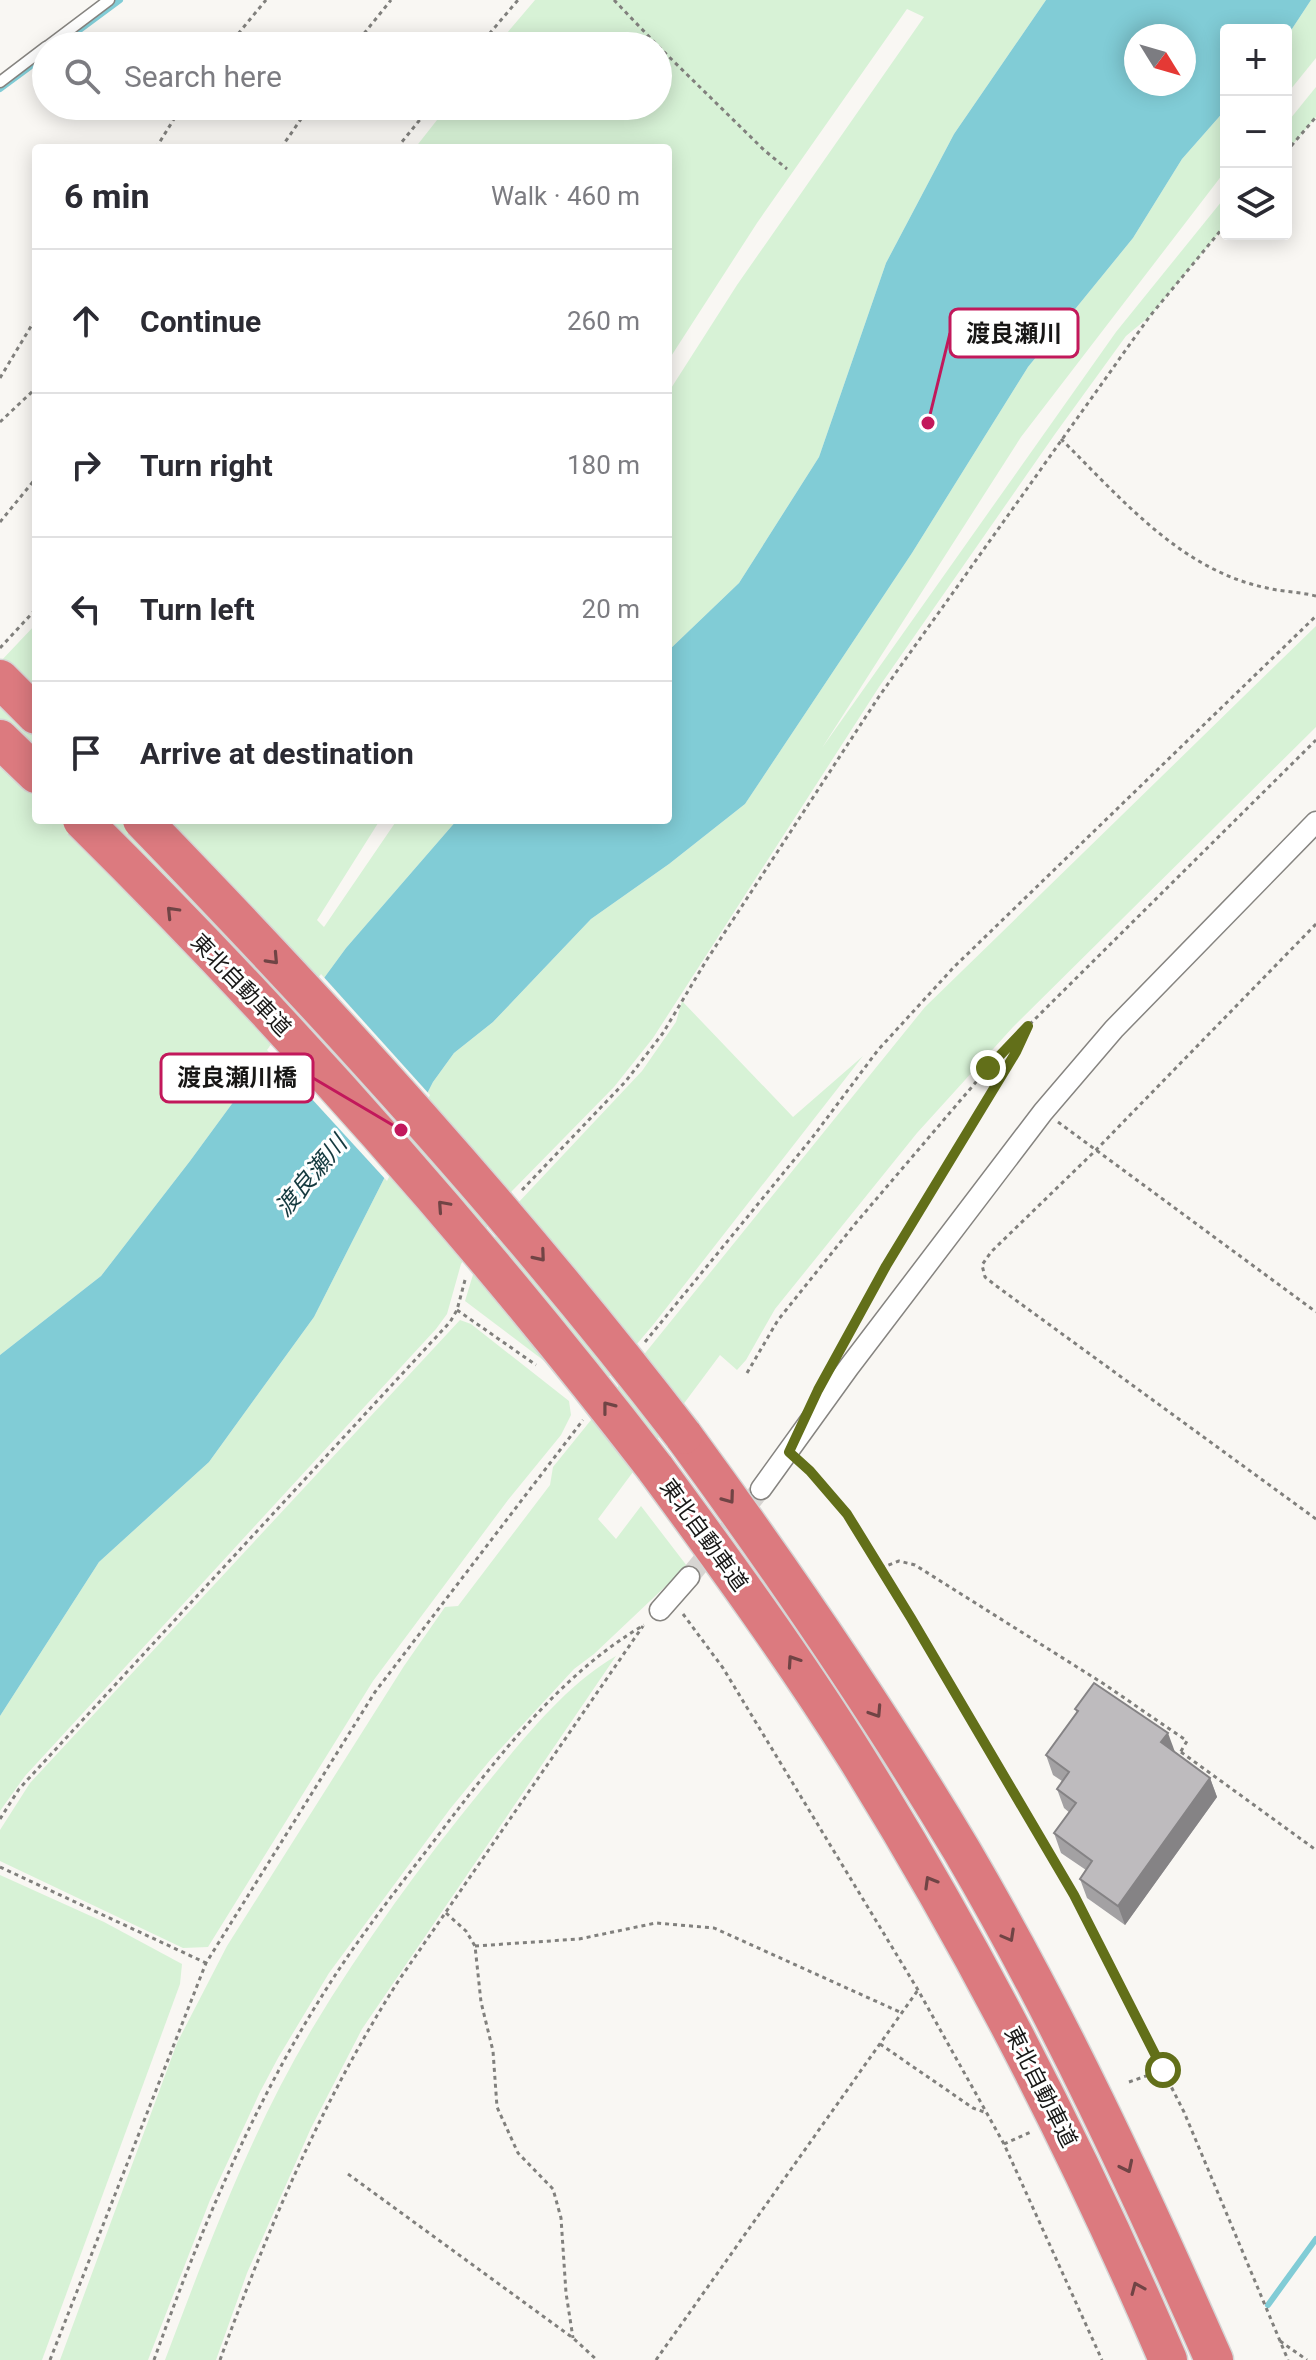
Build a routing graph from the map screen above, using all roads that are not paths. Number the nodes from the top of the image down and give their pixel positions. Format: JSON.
{"nodes":[{"id":1,"x":109,"y":0,"type":"edge"},
{"id":2,"x":67,"y":32,"type":"edge"},
{"id":3,"x":32,"y":58,"type":"edge"},
{"id":4,"x":0,"y":82,"type":"edge"},
{"id":5,"x":0,"y":679,"type":"edge"},
{"id":6,"x":32,"y":711,"type":"edge"},
{"id":7,"x":0,"y":739,"type":"edge"},
{"id":8,"x":32,"y":770,"type":"edge"},
{"id":9,"x":1316,"y":822,"type":"edge"},
{"id":10,"x":86,"y":824,"type":"edge"},
{"id":11,"x":146,"y":824,"type":"edge"},
{"id":12,"x":761,"y":1489,"type":"tunnel mouth"},
{"id":13,"x":689,"y":1577,"type":"tunnel mouth"},
{"id":14,"x":666,"y":1604,"type":"road end"},
{"id":15,"x":1168,"y":2360,"type":"edge"},
{"id":16,"x":1214,"y":2360,"type":"edge"}],
"edges":[{"from":1,"to":2,"type":"lane"},
{"from":3,"to":4,"type":"lane"},
{"from":5,"to":6,"type":"highway"},
{"from":7,"to":8,"type":"highway"},
{"from":9,"to":12,"type":"street"},
{"from":15,"to":10,"type":"highway","name":"東北自動車道","one_way":true,"bridge":true},
{"from":11,"to":16,"type":"highway","name":"東北自動車道","one_way":true,"bridge":true},
{"from":13,"to":14,"type":"street"}]}
